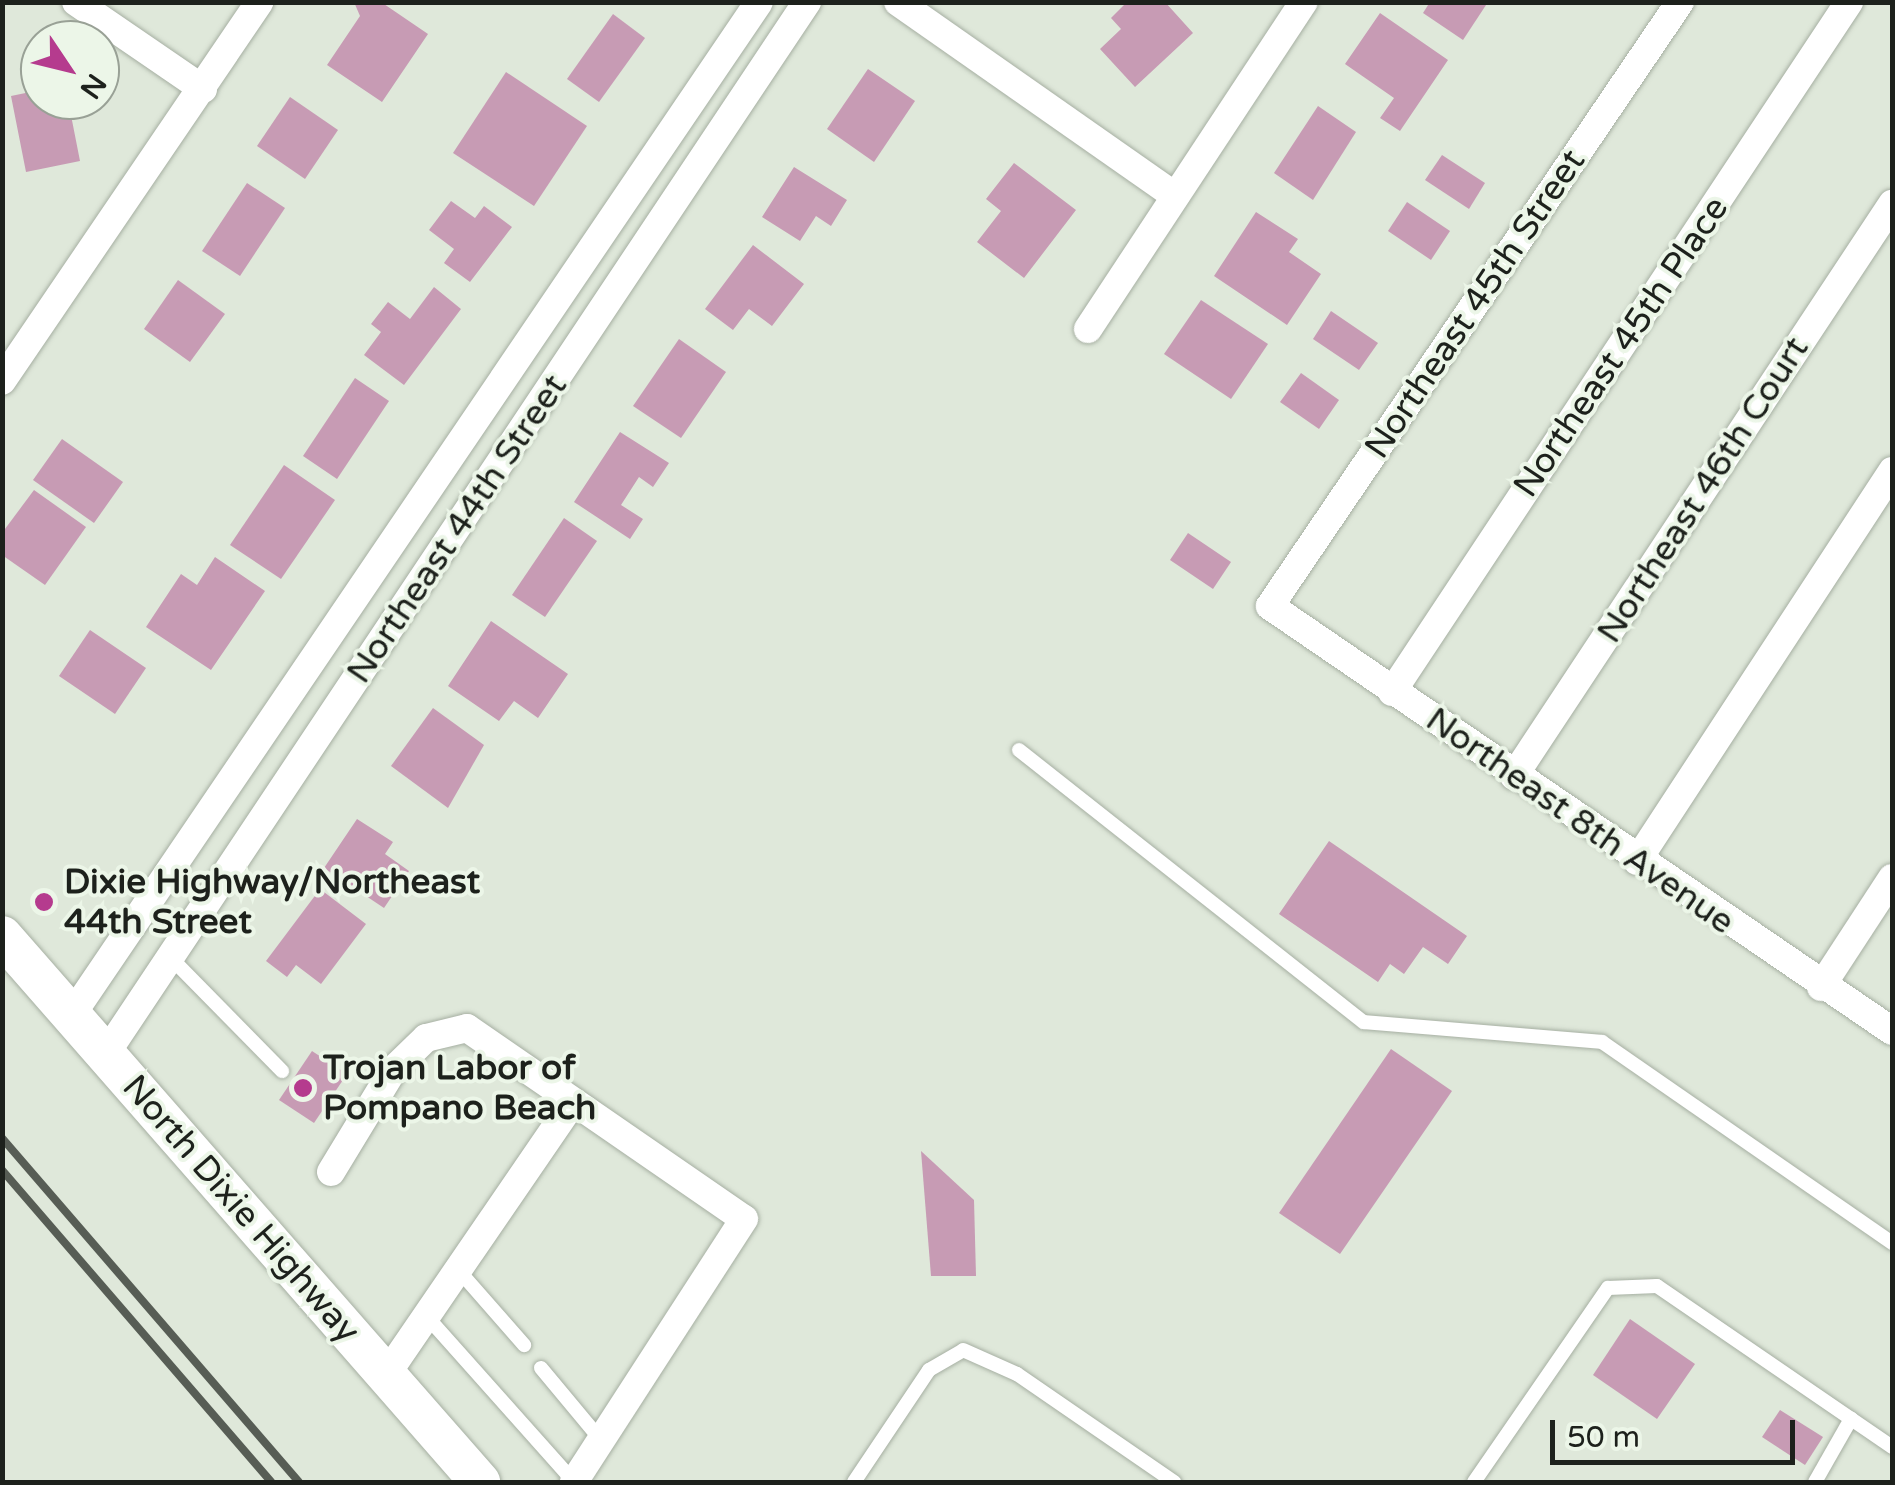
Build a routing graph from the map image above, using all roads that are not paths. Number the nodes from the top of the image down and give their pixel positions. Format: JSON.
{"nodes":[{"id":1,"x":76,"y":2,"type":"edge"},
{"id":2,"x":260,"y":2,"type":"edge"},
{"id":3,"x":760,"y":2,"type":"edge"},
{"id":4,"x":807,"y":2,"type":"edge"},
{"id":5,"x":898,"y":2,"type":"edge"},
{"id":6,"x":1304,"y":2,"type":"edge"},
{"id":7,"x":1680,"y":2,"type":"edge"},
{"id":8,"x":1849,"y":2,"type":"edge"},
{"id":9,"x":203,"y":89,"type":"junction"},
{"id":10,"x":1175,"y":196,"type":"junction"},
{"id":11,"x":1892,"y":204,"type":"edge"},
{"id":12,"x":1088,"y":329,"type":"dead end"},
{"id":13,"x":2,"y":381,"type":"edge"},
{"id":14,"x":1892,"y":471,"type":"edge"},
{"id":15,"x":1270,"y":606,"type":"joint"},
{"id":16,"x":1392,"y":692,"type":"junction"},
{"id":17,"x":1018,"y":750,"type":"dead end"},
{"id":18,"x":1514,"y":776,"type":"junction"},
{"id":19,"x":1637,"y":861,"type":"junction"},
{"id":20,"x":1892,"y":878,"type":"edge"},
{"id":21,"x":2,"y":936,"type":"edge"},
{"id":22,"x":170,"y":957,"type":"junction"},
{"id":23,"x":1821,"y":987,"type":"junction"},
{"id":24,"x":71,"y":1016,"type":"junction"},
{"id":25,"x":1892,"y":1032,"type":"edge"},
{"id":26,"x":105,"y":1055,"type":"junction"},
{"id":27,"x":282,"y":1072,"type":"dead end"},
{"id":28,"x":573,"y":1102,"type":"junction"},
{"id":29,"x":331,"y":1172,"type":"dead end"},
{"id":30,"x":1892,"y":1243,"type":"edge"},
{"id":31,"x":461,"y":1273,"type":"junction"},
{"id":32,"x":429,"y":1318,"type":"junction"},
{"id":33,"x":524,"y":1345,"type":"dead end"},
{"id":34,"x":541,"y":1368,"type":"dead end"},
{"id":35,"x":386,"y":1375,"type":"junction"},
{"id":36,"x":1850,"y":1418,"type":"junction"},
{"id":37,"x":601,"y":1440,"type":"junction"},
{"id":38,"x":1892,"y":1447,"type":"edge"},
{"id":39,"x":480,"y":1482,"type":"edge"},
{"id":40,"x":574,"y":1482,"type":"edge"},
{"id":41,"x":854,"y":1482,"type":"edge"},
{"id":42,"x":1174,"y":1482,"type":"edge"},
{"id":43,"x":1474,"y":1482,"type":"edge"},
{"id":44,"x":1815,"y":1482,"type":"edge"}],
"edges":[{"from":1,"to":9,"type":"street"},
{"from":2,"to":9,"type":"street"},
{"from":3,"to":24,"type":"street","name":"Northeast 44th Street"},
{"from":4,"to":22,"type":"street","name":"Northeast 44th Street"},
{"from":5,"to":10,"type":"street"},
{"from":6,"to":10,"type":"street"},
{"from":7,"to":15,"type":"street","name":"Northeast 45th Street"},
{"from":8,"to":16,"type":"street","name":"Northeast 45th Place"},
{"from":9,"to":13,"type":"street"},
{"from":10,"to":12,"type":"street"},
{"from":11,"to":18,"type":"street","name":"Northeast 46th Court"},
{"from":14,"to":19,"type":"street"},
{"from":15,"to":16,"type":"street","name":"Northeast 8th Avenue"},
{"from":16,"to":18,"type":"street","name":"Northeast 8th Avenue"},
{"from":17,"to":30,"type":"lane"},
{"from":18,"to":19,"type":"street","name":"Northeast 8th Avenue"},
{"from":19,"to":23,"type":"street","name":"Northeast 8th Avenue"},
{"from":20,"to":23,"type":"street"},
{"from":21,"to":24,"type":"main road","name":"North Dixie Highway"},
{"from":22,"to":26,"type":"street","name":"Northeast 44th Street"},
{"from":22,"to":27,"type":"lane"},
{"from":23,"to":25,"type":"street","name":"Northeast 8th Avenue"},
{"from":24,"to":26,"type":"main road","name":"North Dixie Highway"},
{"from":26,"to":35,"type":"main road","name":"North Dixie Highway"},
{"from":28,"to":29,"type":"street"},
{"from":28,"to":31,"type":"street"},
{"from":28,"to":37,"type":"street"},
{"from":31,"to":32,"type":"street"},
{"from":31,"to":33,"type":"lane"},
{"from":32,"to":35,"type":"street"},
{"from":32,"to":40,"type":"lane"},
{"from":34,"to":37,"type":"lane"},
{"from":35,"to":39,"type":"main road","name":"North Dixie Highway"},
{"from":36,"to":38,"type":"lane"},
{"from":36,"to":43,"type":"lane"},
{"from":36,"to":44,"type":"lane"},
{"from":37,"to":40,"type":"street"},
{"from":41,"to":42,"type":"lane"}]}
